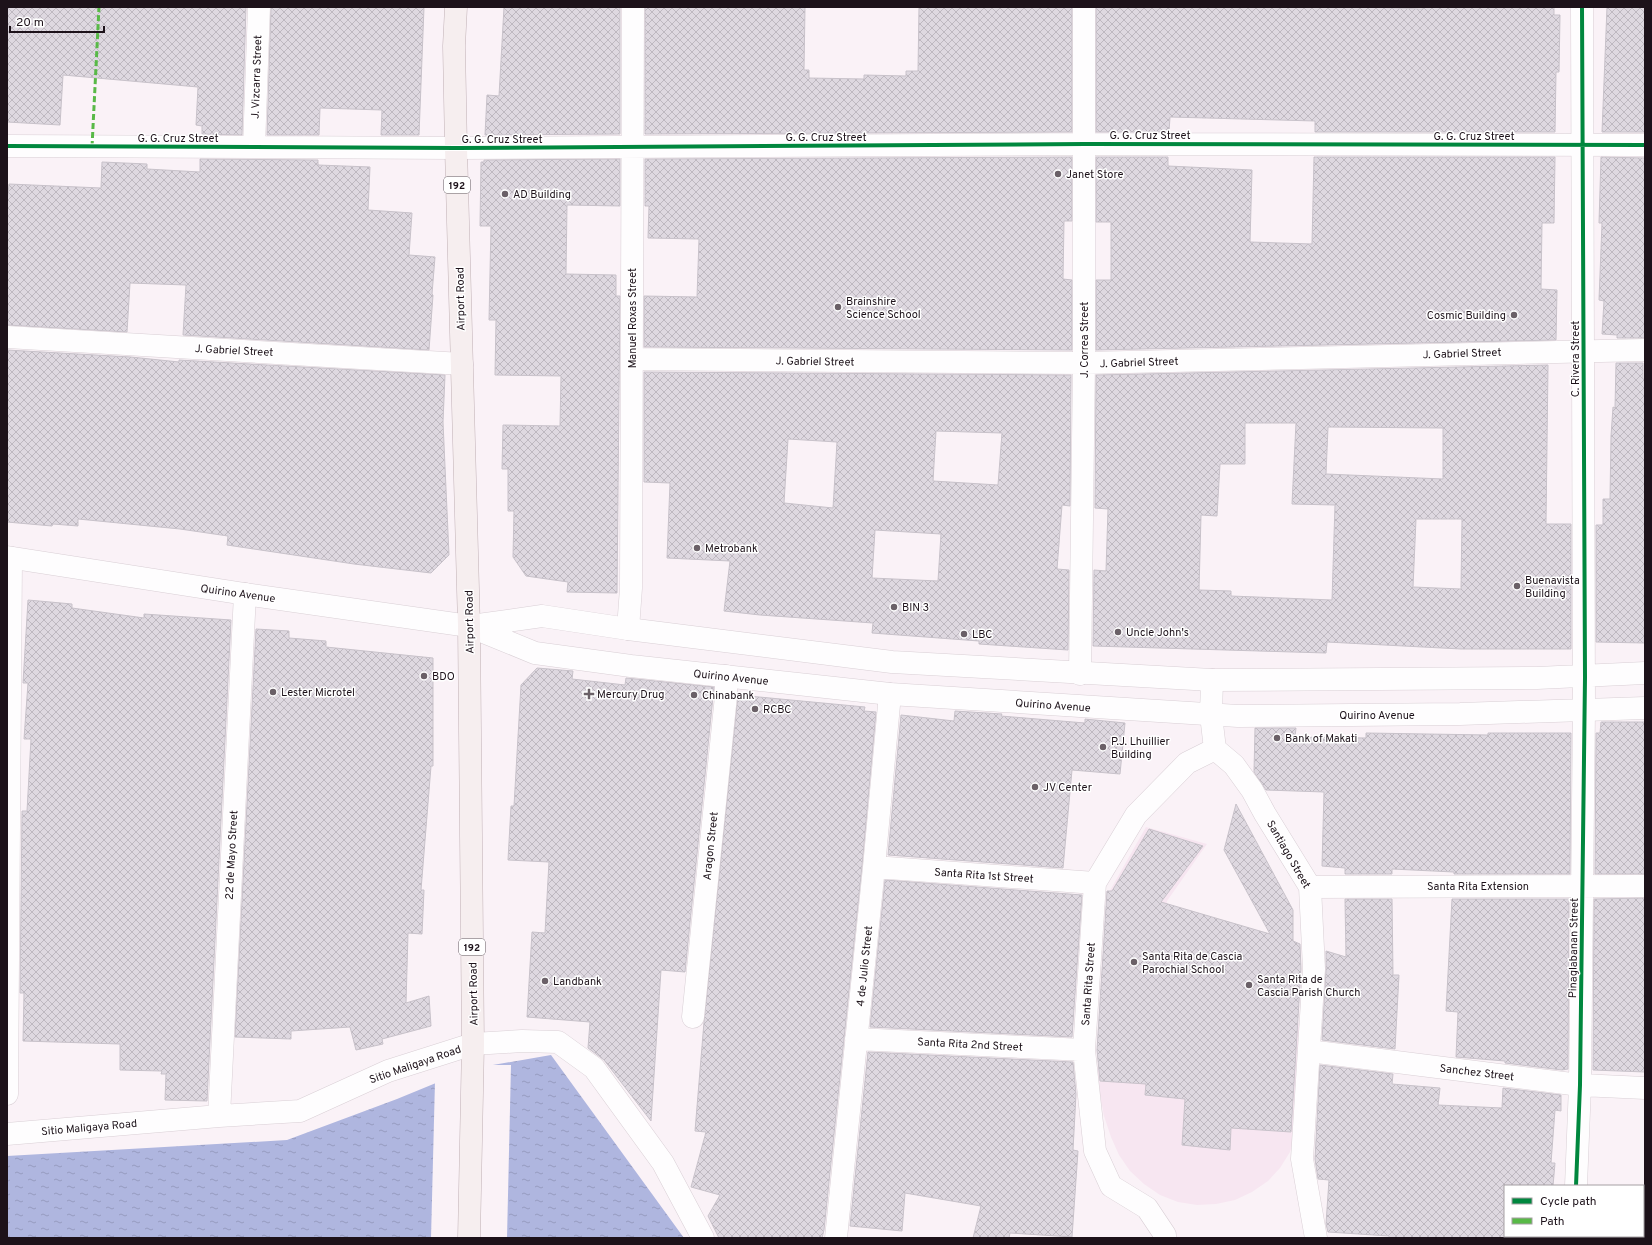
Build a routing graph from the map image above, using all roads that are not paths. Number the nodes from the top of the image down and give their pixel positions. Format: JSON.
{"nodes":[{"id":1,"x":259,"y":7,"type":"edge"},
{"id":2,"x":456,"y":7,"type":"edge"},
{"id":3,"x":633,"y":7,"type":"edge"},
{"id":4,"x":1084,"y":7,"type":"edge"},
{"id":5,"x":1582,"y":7,"type":"edge"},
{"id":6,"x":1085,"y":144,"type":"junction"},
{"id":7,"x":1645,"y":145,"type":"edge"},
{"id":8,"x":7,"y":146,"type":"edge"},
{"id":9,"x":1583,"y":146,"type":"junction"},
{"id":10,"x":254,"y":148,"type":"junction"},
{"id":11,"x":456,"y":148,"type":"junction"},
{"id":12,"x":632,"y":148,"type":"junction"},
{"id":13,"x":7,"y":336,"type":"edge"},
{"id":14,"x":1584,"y":350,"type":"junction"},
{"id":15,"x":1645,"y":350,"type":"edge"},
{"id":16,"x":632,"y":359,"type":"junction"},
{"id":17,"x":1084,"y":363,"type":"junction"},
{"id":18,"x":462,"y":364,"type":"junction"},
{"id":19,"x":9,"y":558,"type":"edge"},
{"id":20,"x":245,"y":594,"type":"junction"},
{"id":21,"x":470,"y":626,"type":"junction"},
{"id":22,"x":628,"y":629,"type":"junction"},
{"id":23,"x":1645,"y":673,"type":"edge"},
{"id":24,"x":1080,"y":674,"type":"junction"},
{"id":25,"x":726,"y":676,"type":"junction"},
{"id":26,"x":1585,"y":676,"type":"junction"},
{"id":27,"x":1212,"y":680,"type":"junction"},
{"id":28,"x":890,"y":694,"type":"junction"},
{"id":29,"x":1645,"y":708,"type":"edge"},
{"id":30,"x":1584,"y":710,"type":"junction"},
{"id":31,"x":1211,"y":715,"type":"junction"},
{"id":32,"x":1215,"y":749,"type":"junction"},
{"id":33,"x":874,"y":866,"type":"junction"},
{"id":34,"x":1095,"y":883,"type":"junction"},
{"id":35,"x":1583,"y":886,"type":"junction"},
{"id":36,"x":1645,"y":886,"type":"edge"},
{"id":37,"x":1310,"y":887,"type":"junction"},
{"id":38,"x":693,"y":1017,"type":"dead end"},
{"id":39,"x":856,"y":1039,"type":"junction"},
{"id":40,"x":1084,"y":1050,"type":"junction"},
{"id":41,"x":1309,"y":1051,"type":"junction"},
{"id":42,"x":473,"y":1054,"type":"junction"},
{"id":43,"x":1580,"y":1085,"type":"junction"},
{"id":44,"x":1645,"y":1088,"type":"edge"},
{"id":45,"x":7,"y":1094,"type":"edge"},
{"id":46,"x":219,"y":1116,"type":"junction"},
{"id":47,"x":7,"y":1134,"type":"edge"},
{"id":48,"x":1576,"y":1185,"type":"edge"},
{"id":49,"x":469,"y":1238,"type":"edge"},
{"id":50,"x":703,"y":1238,"type":"edge"},
{"id":51,"x":836,"y":1238,"type":"edge"},
{"id":52,"x":1165,"y":1238,"type":"edge"},
{"id":53,"x":1316,"y":1238,"type":"edge"}],
"edges":[{"from":1,"to":10,"type":"street","name":"J. Vizcarra Street"},
{"from":2,"to":11,"type":"main road","name":"Airport Road","number":"192"},
{"from":3,"to":12,"type":"street","name":"Manuel Roxas Street"},
{"from":4,"to":6,"type":"street","name":"J. Correa Street"},
{"from":5,"to":9,"type":"street","name":"C. Rivera Street"},
{"from":6,"to":9,"type":"street","name":"G. G. Cruz Street"},
{"from":6,"to":12,"type":"street","name":"G. G. Cruz Street"},
{"from":6,"to":17,"type":"street","name":"J. Correa Street"},
{"from":7,"to":9,"type":"street","name":"G. G. Cruz Street"},
{"from":8,"to":10,"type":"street","name":"G. G. Cruz Street"},
{"from":9,"to":14,"type":"street","name":"C. Rivera Street"},
{"from":10,"to":11,"type":"street","name":"G. G. Cruz Street"},
{"from":11,"to":12,"type":"street","name":"G. G. Cruz Street"},
{"from":11,"to":18,"type":"main road","name":"Airport Road","number":"192"},
{"from":12,"to":16,"type":"street","name":"Manuel Roxas Street"},
{"from":13,"to":18,"type":"street","name":"J. Gabriel Street"},
{"from":14,"to":15,"type":"street","name":"J. Gabriel Street"},
{"from":14,"to":17,"type":"street","name":"J. Gabriel Street"},
{"from":14,"to":26,"type":"street","name":"C. Rivera Street"},
{"from":16,"to":17,"type":"street","name":"J. Gabriel Street"},
{"from":16,"to":22,"type":"street","name":"Manuel Roxas Street"},
{"from":17,"to":24,"type":"street","name":"J. Correa Street"},
{"from":18,"to":21,"type":"main road","name":"Airport Road","number":"192"},
{"from":19,"to":20,"type":"street","name":"Quirino Avenue"},
{"from":19,"to":45,"type":"street"},
{"from":20,"to":21,"type":"street","name":"Quirino Avenue"},
{"from":20,"to":46,"type":"street","name":"22 de Mayo Street"},
{"from":21,"to":22,"type":"street","name":"Quirino Avenue"},
{"from":21,"to":25,"type":"street","name":"Quirino Avenue"},
{"from":21,"to":42,"type":"main road","name":"Airport Road","number":"192"},
{"from":22,"to":24,"type":"street","name":"Quirino Avenue"},
{"from":23,"to":26,"type":"street","name":"Quirino Avenue"},
{"from":24,"to":27,"type":"street","name":"Quirino Avenue"},
{"from":25,"to":28,"type":"street","name":"Quirino Avenue"},
{"from":25,"to":38,"type":"street","name":"Aragon Street"},
{"from":26,"to":27,"type":"street","name":"Quirino Avenue"},
{"from":26,"to":30,"type":"street","name":"C. Rivera Street"},
{"from":27,"to":31,"type":"street"},
{"from":28,"to":31,"type":"street","name":"Quirino Avenue"},
{"from":28,"to":33,"type":"street","name":"4 de Julio Street"},
{"from":29,"to":30,"type":"street","name":"Quirino Avenue"},
{"from":30,"to":31,"type":"street","name":"Quirino Avenue"},
{"from":30,"to":35,"type":"street","name":"Pinaglabanan Street"},
{"from":31,"to":32,"type":"street"},
{"from":32,"to":34,"type":"street","name":"Santa Rita Street"},
{"from":32,"to":37,"type":"street","name":"Santiago Street"},
{"from":33,"to":34,"type":"street","name":"Santa Rita 1st Street"},
{"from":33,"to":39,"type":"street","name":"4 de Julio Street"},
{"from":34,"to":40,"type":"street","name":"Santa Rita Street"},
{"from":35,"to":36,"type":"street","name":"Santa Rita Extension"},
{"from":35,"to":37,"type":"street","name":"Santa Rita Extension"},
{"from":35,"to":43,"type":"street","name":"Pinaglabanan Street"},
{"from":37,"to":41,"type":"street","name":"Santiago Street"},
{"from":39,"to":40,"type":"street","name":"Santa Rita 2nd Street"},
{"from":39,"to":51,"type":"street","name":"4 de Julio Street"},
{"from":40,"to":52,"type":"street","name":"Santa Rita Street"},
{"from":41,"to":43,"type":"street","name":"Sanchez Street"},
{"from":41,"to":53,"type":"street","name":"Santiago Street"},
{"from":42,"to":46,"type":"street","name":"Sitio Maligaya Road"},
{"from":42,"to":49,"type":"main road","name":"Airport Road","number":"192"},
{"from":42,"to":50,"type":"street","name":"Sitio Maligaya Road"},
{"from":43,"to":44,"type":"street","name":"Sanchez Street"},
{"from":43,"to":48,"type":"street","name":"Pinaglabanan Street"},
{"from":46,"to":47,"type":"street","name":"Sitio Maligaya Road"}]}
